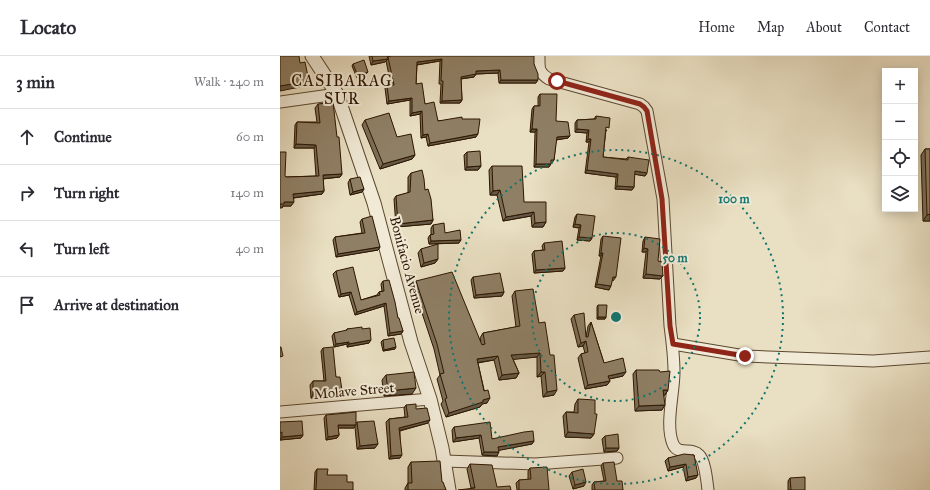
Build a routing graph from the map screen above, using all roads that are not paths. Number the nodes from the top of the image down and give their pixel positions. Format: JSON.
{"nodes":[{"id":1,"x":312,"y":56,"type":"edge"},
{"id":2,"x":539,"y":56,"type":"edge"},
{"id":3,"x":336,"y":94,"type":"junction"},
{"id":4,"x":280,"y":102,"type":"edge"},
{"id":5,"x":673,"y":344,"type":"junction"},
{"id":6,"x":930,"y":357,"type":"edge"},
{"id":7,"x":430,"y":399,"type":"junction"},
{"id":8,"x":280,"y":412,"type":"edge"},
{"id":9,"x":617,"y":458,"type":"dead end"},
{"id":10,"x":445,"y":461,"type":"junction"},
{"id":11,"x":449,"y":490,"type":"edge"},
{"id":12,"x":708,"y":490,"type":"edge"}],
"edges":[{"from":1,"to":3,"type":"street","name":"Bonifacio Avenue"},
{"from":2,"to":5,"type":"street"},
{"from":3,"to":4,"type":"street"},
{"from":3,"to":7,"type":"street","name":"Bonifacio Avenue"},
{"from":5,"to":6,"type":"street"},
{"from":5,"to":12,"type":"street"},
{"from":7,"to":8,"type":"street","name":"Molave Street"},
{"from":7,"to":10,"type":"street","name":"Bonifacio Avenue"},
{"from":9,"to":10,"type":"street"},
{"from":10,"to":11,"type":"street","name":"Bonifacio Avenue"}]}
